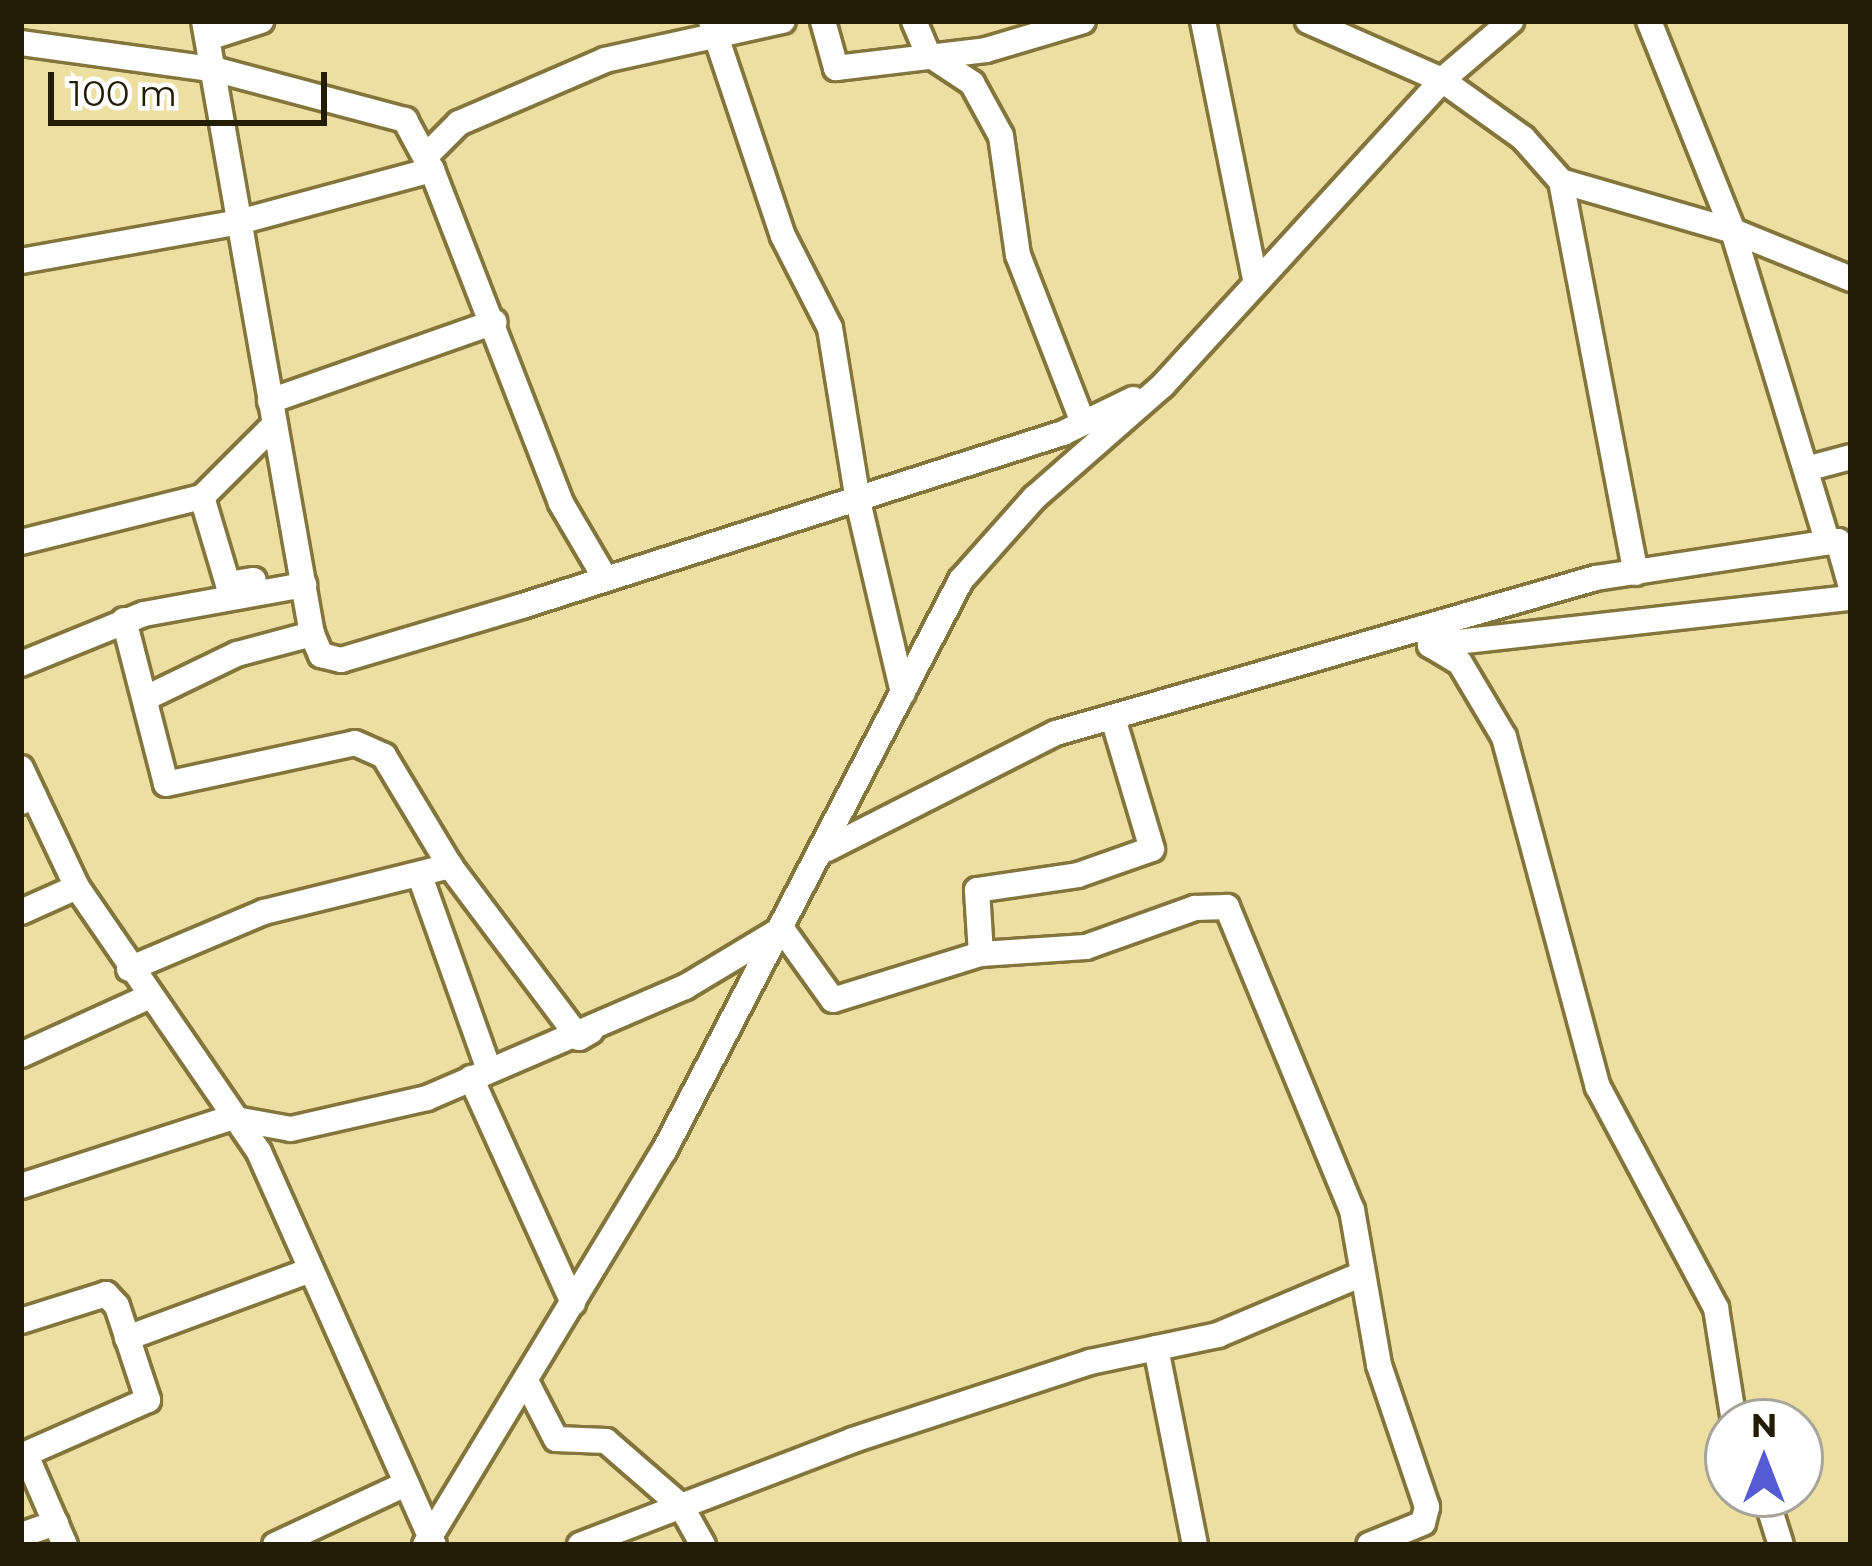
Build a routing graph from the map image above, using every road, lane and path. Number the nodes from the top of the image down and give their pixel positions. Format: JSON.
{"nodes":[{"id":1,"x":261,"y":21,"type":"edge"},
{"id":2,"x":783,"y":21,"type":"edge"},
{"id":3,"x":823,"y":21,"type":"edge"},
{"id":4,"x":914,"y":21,"type":"edge"},
{"id":5,"x":1082,"y":21,"type":"edge"},
{"id":6,"x":1203,"y":21,"type":"edge"},
{"id":7,"x":1308,"y":21,"type":"edge"},
{"id":8,"x":1511,"y":21,"type":"edge"},
{"id":9,"x":1648,"y":21,"type":"edge"},
{"id":10,"x":712,"y":28,"type":"edge"},
{"id":11,"x":206,"y":29,"type":"edge"},
{"id":12,"x":21,"y":43,"type":"edge"},
{"id":13,"x":928,"y":54,"type":"junction"},
{"id":14,"x":217,"y":70,"type":"junction"},
{"id":15,"x":1442,"y":80,"type":"junction"},
{"id":16,"x":404,"y":120,"type":"junction"},
{"id":17,"x":459,"y":123,"type":"junction"},
{"id":18,"x":429,"y":163,"type":"junction"},
{"id":19,"x":1561,"y":181,"type":"junction"},
{"id":20,"x":239,"y":222,"type":"junction"},
{"id":21,"x":1733,"y":231,"type":"junction"},
{"id":22,"x":21,"y":261,"type":"edge"},
{"id":23,"x":1256,"y":278,"type":"junction"},
{"id":24,"x":1851,"y":279,"type":"edge"},
{"id":25,"x":494,"y":322,"type":"junction"},
{"id":26,"x":1162,"y":385,"type":"junction"},
{"id":27,"x":272,"y":413,"type":"junction"},
{"id":28,"x":1083,"y":423,"type":"junction"},
{"id":29,"x":1851,"y":457,"type":"edge"},
{"id":30,"x":1806,"y":469,"type":"junction"},
{"id":31,"x":202,"y":497,"type":"junction"},
{"id":32,"x":858,"y":501,"type":"junction"},
{"id":33,"x":1828,"y":541,"type":"junction"},
{"id":34,"x":21,"y":542,"type":"edge"},
{"id":35,"x":1636,"y":573,"type":"junction"},
{"id":36,"x":303,"y":576,"type":"junction"},
{"id":37,"x":605,"y":578,"type":"junction"},
{"id":38,"x":1851,"y":586,"type":"edge"},
{"id":39,"x":1851,"y":598,"type":"edge"},
{"id":40,"x":124,"y":620,"type":"junction"},
{"id":41,"x":312,"y":634,"type":"junction"},
{"id":42,"x":1380,"y":637,"type":"junction"},
{"id":43,"x":1430,"y":645,"type":"junction"},
{"id":44,"x":21,"y":664,"type":"edge"},
{"id":45,"x":903,"y":694,"type":"junction"},
{"id":46,"x":150,"y":696,"type":"junction"},
{"id":47,"x":1112,"y":718,"type":"junction"},
{"id":48,"x":21,"y":768,"type":"edge"},
{"id":49,"x":28,"y":799,"type":"edge"},
{"id":50,"x":824,"y":851,"type":"junction"},
{"id":51,"x":450,"y":866,"type":"junction"},
{"id":52,"x":420,"y":876,"type":"junction"},
{"id":53,"x":77,"y":887,"type":"junction"},
{"id":54,"x":21,"y":912,"type":"edge"},
{"id":55,"x":782,"y":929,"type":"junction"},
{"id":56,"x":980,"y":954,"type":"junction"},
{"id":57,"x":129,"y":969,"type":"junction"},
{"id":58,"x":148,"y":997,"type":"junction"},
{"id":59,"x":579,"y":1038,"type":"junction"},
{"id":60,"x":21,"y":1055,"type":"edge"},
{"id":61,"x":480,"y":1074,"type":"junction"},
{"id":62,"x":230,"y":1118,"type":"junction"},
{"id":63,"x":21,"y":1186,"type":"edge"},
{"id":64,"x":311,"y":1270,"type":"junction"},
{"id":65,"x":1360,"y":1275,"type":"junction"},
{"id":66,"x":573,"y":1303,"type":"junction"},
{"id":67,"x":21,"y":1321,"type":"edge"},
{"id":68,"x":127,"y":1338,"type":"junction"},
{"id":69,"x":1156,"y":1348,"type":"junction"},
{"id":70,"x":526,"y":1381,"type":"junction"},
{"id":71,"x":1730,"y":1398,"type":"edge"},
{"id":72,"x":24,"y":1455,"type":"edge"},
{"id":73,"x":406,"y":1484,"type":"junction"},
{"id":74,"x":681,"y":1506,"type":"junction"},
{"id":75,"x":61,"y":1534,"type":"edge"},
{"id":76,"x":21,"y":1535,"type":"edge"},
{"id":77,"x":430,"y":1543,"type":"edge"},
{"id":78,"x":275,"y":1545,"type":"edge"},
{"id":79,"x":580,"y":1545,"type":"edge"},
{"id":80,"x":703,"y":1545,"type":"edge"},
{"id":81,"x":1195,"y":1545,"type":"edge"},
{"id":82,"x":1369,"y":1545,"type":"edge"}],
"edges":[{"from":1,"to":11,"type":"street"},
{"from":2,"to":10,"type":"street"},
{"from":3,"to":13,"type":"street"},
{"from":4,"to":13,"type":"street"},
{"from":5,"to":13,"type":"street"},
{"from":6,"to":23,"type":"street"},
{"from":7,"to":15,"type":"street"},
{"from":8,"to":15,"type":"street"},
{"from":9,"to":21,"type":"street"},
{"from":10,"to":17,"type":"street"},
{"from":10,"to":32,"type":"street"},
{"from":11,"to":14,"type":"street"},
{"from":12,"to":14,"type":"street"},
{"from":13,"to":28,"type":"street"},
{"from":14,"to":16,"type":"street"},
{"from":14,"to":20,"type":"street"},
{"from":15,"to":19,"type":"street"},
{"from":15,"to":23,"type":"street"},
{"from":16,"to":17,"type":"street"},
{"from":16,"to":18,"type":"street"},
{"from":17,"to":18,"type":"street"},
{"from":18,"to":20,"type":"street"},
{"from":18,"to":25,"type":"street"},
{"from":19,"to":21,"type":"street"},
{"from":19,"to":35,"type":"street"},
{"from":20,"to":22,"type":"street"},
{"from":20,"to":27,"type":"street"},
{"from":21,"to":24,"type":"street"},
{"from":21,"to":30,"type":"street"},
{"from":23,"to":26,"type":"street"},
{"from":25,"to":27,"type":"street"},
{"from":25,"to":37,"type":"street"},
{"from":26,"to":28,"type":"street"},
{"from":26,"to":45,"type":"street"},
{"from":27,"to":31,"type":"street"},
{"from":27,"to":36,"type":"street"},
{"from":28,"to":32,"type":"street"},
{"from":29,"to":30,"type":"street"},
{"from":30,"to":33,"type":"street"},
{"from":31,"to":34,"type":"street"},
{"from":31,"to":36,"type":"street"},
{"from":32,"to":37,"type":"street"},
{"from":32,"to":45,"type":"street"},
{"from":33,"to":35,"type":"street"},
{"from":33,"to":38,"type":"street"},
{"from":35,"to":42,"type":"street"},
{"from":36,"to":40,"type":"street"},
{"from":36,"to":41,"type":"street"},
{"from":37,"to":41,"type":"street"},
{"from":39,"to":43,"type":"street"},
{"from":40,"to":44,"type":"street"},
{"from":40,"to":46,"type":"street"},
{"from":41,"to":46,"type":"street"},
{"from":42,"to":43,"type":"street"},
{"from":42,"to":47,"type":"street"},
{"from":43,"to":71,"type":"street"},
{"from":45,"to":50,"type":"street"},
{"from":46,"to":51,"type":"street"},
{"from":47,"to":50,"type":"street"},
{"from":47,"to":56,"type":"street"},
{"from":48,"to":49,"type":"street"},
{"from":49,"to":53,"type":"street"},
{"from":50,"to":55,"type":"street"},
{"from":51,"to":52,"type":"street"},
{"from":51,"to":59,"type":"street"},
{"from":52,"to":57,"type":"street"},
{"from":52,"to":61,"type":"street"},
{"from":53,"to":54,"type":"street"},
{"from":53,"to":57,"type":"street"},
{"from":55,"to":56,"type":"street"},
{"from":55,"to":59,"type":"street"},
{"from":55,"to":66,"type":"street"},
{"from":56,"to":65,"type":"street"},
{"from":57,"to":58,"type":"street"},
{"from":58,"to":60,"type":"street"},
{"from":58,"to":62,"type":"street"},
{"from":59,"to":61,"type":"street"},
{"from":61,"to":62,"type":"street"},
{"from":61,"to":66,"type":"street"},
{"from":62,"to":63,"type":"street"},
{"from":62,"to":64,"type":"street"},
{"from":64,"to":68,"type":"street"},
{"from":64,"to":73,"type":"street"},
{"from":65,"to":69,"type":"street"},
{"from":65,"to":82,"type":"street"},
{"from":66,"to":70,"type":"street"},
{"from":67,"to":68,"type":"street"},
{"from":68,"to":72,"type":"street"},
{"from":69,"to":74,"type":"street"},
{"from":69,"to":81,"type":"street"},
{"from":70,"to":74,"type":"street"},
{"from":70,"to":77,"type":"street"},
{"from":72,"to":75,"type":"street"},
{"from":73,"to":77,"type":"street"},
{"from":73,"to":78,"type":"street"},
{"from":74,"to":79,"type":"street"},
{"from":74,"to":80,"type":"street"},
{"from":75,"to":76,"type":"street"}]}
